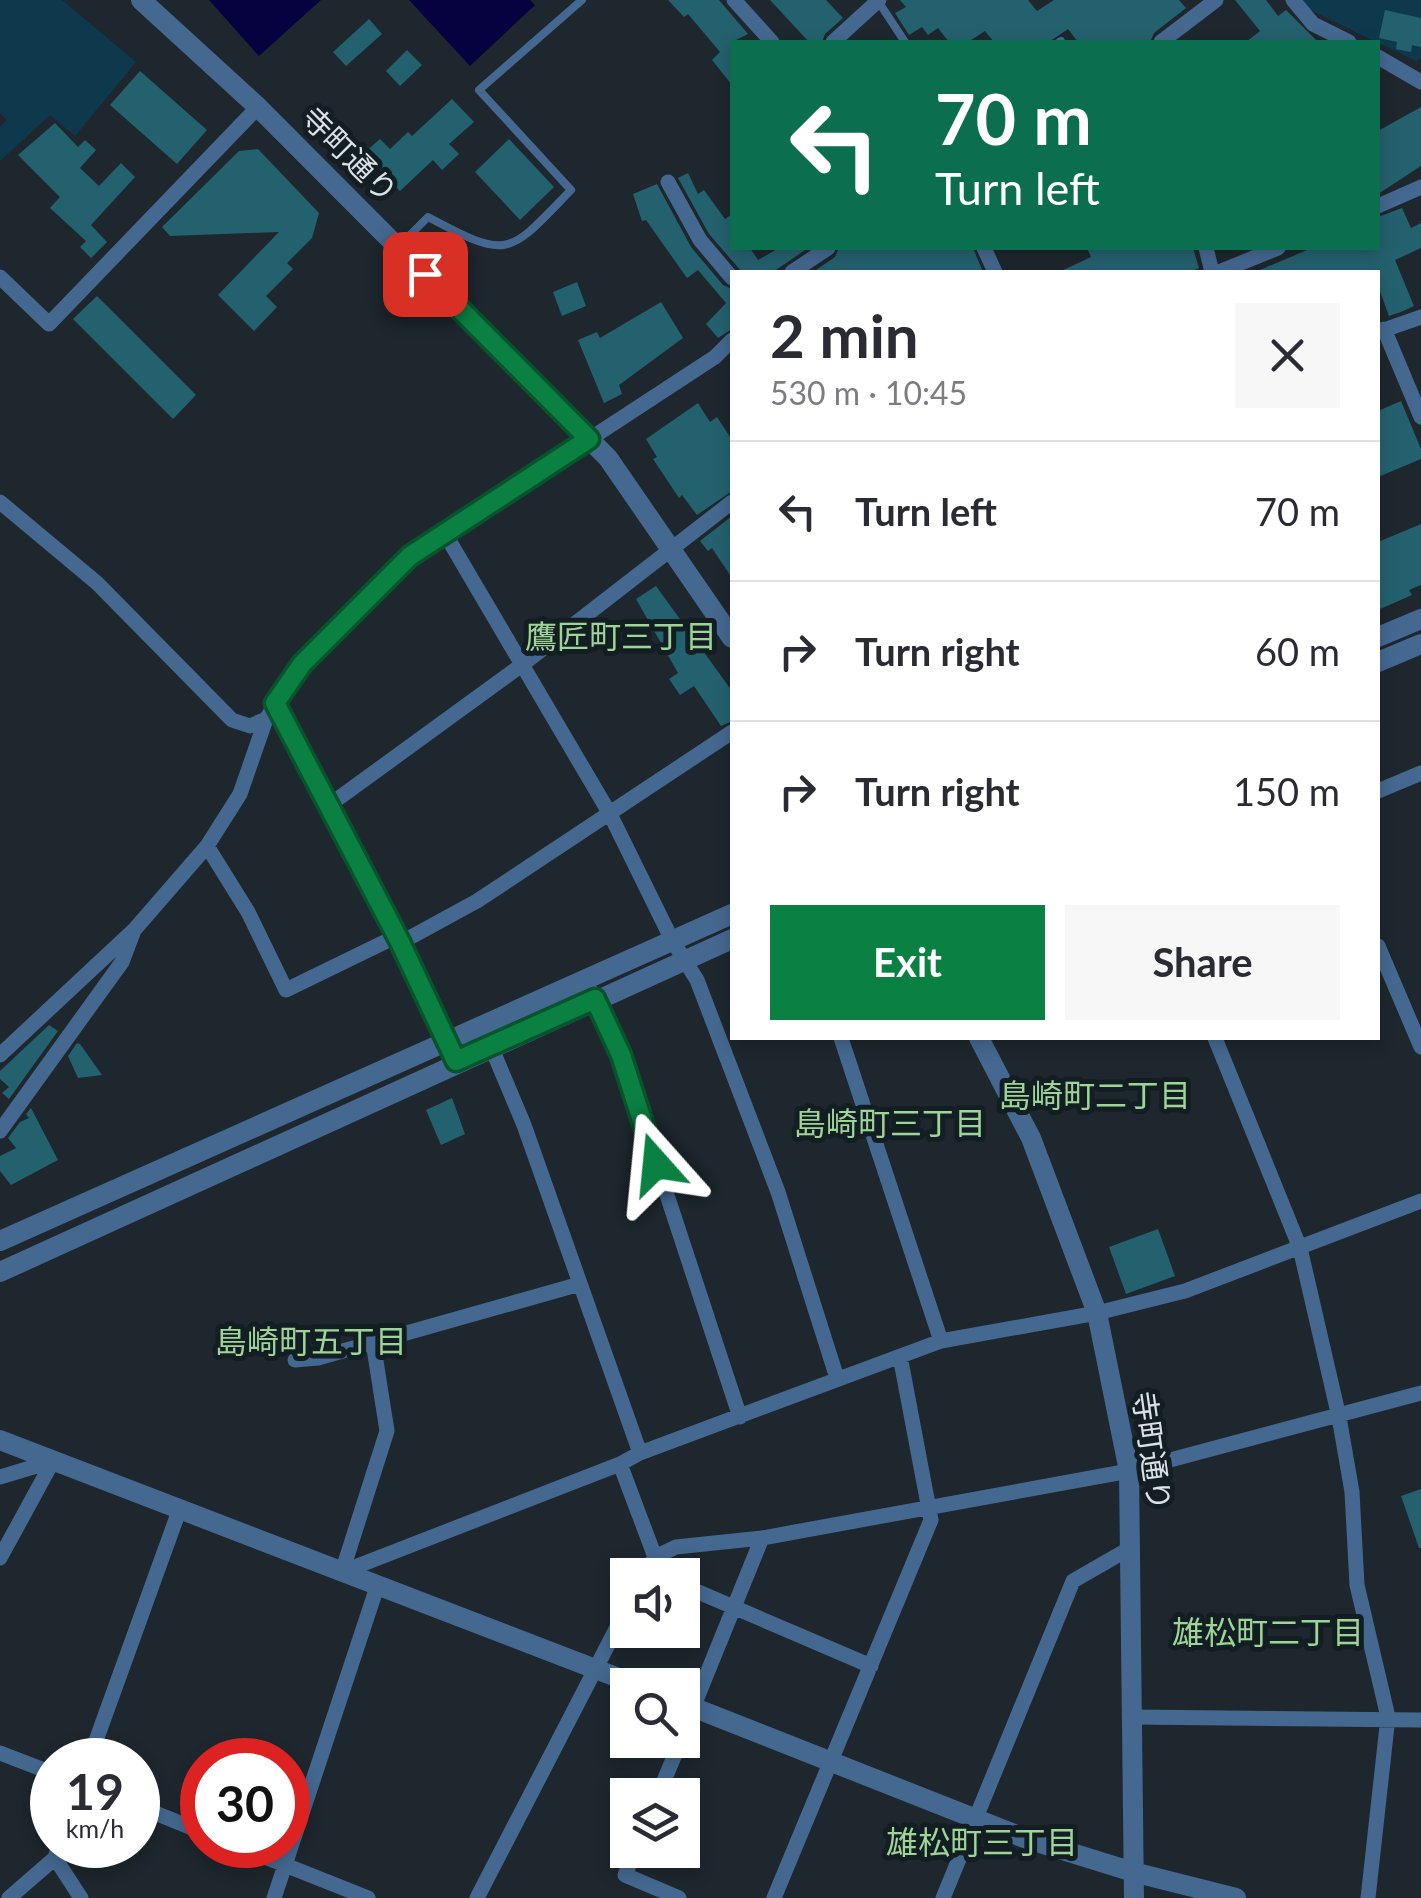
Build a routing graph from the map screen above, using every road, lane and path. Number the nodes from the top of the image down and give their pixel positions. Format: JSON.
{"nodes":[{"id":1,"x":141,"y":0,"type":"edge"},
{"id":2,"x":582,"y":0,"type":"edge"},
{"id":3,"x":734,"y":0,"type":"edge"},
{"id":4,"x":879,"y":0,"type":"edge"},
{"id":5,"x":1216,"y":0,"type":"edge"},
{"id":6,"x":1294,"y":0,"type":"edge"},
{"id":7,"x":852,"y":25,"type":"junction"},
{"id":8,"x":770,"y":40,"type":"edge"},
{"id":9,"x":835,"y":40,"type":"edge"},
{"id":10,"x":862,"y":40,"type":"edge"},
{"id":11,"x":905,"y":40,"type":"edge"},
{"id":12,"x":1164,"y":40,"type":"edge"},
{"id":13,"x":1345,"y":40,"type":"edge"},
{"id":14,"x":1380,"y":58,"type":"edge"},
{"id":15,"x":1421,"y":80,"type":"edge"},
{"id":16,"x":258,"y":107,"type":"junction"},
{"id":17,"x":668,"y":182,"type":"dead end"},
{"id":18,"x":1421,"y":187,"type":"edge"},
{"id":19,"x":1380,"y":205,"type":"edge"},
{"id":20,"x":398,"y":247,"type":"junction"},
{"id":21,"x":825,"y":250,"type":"edge"},
{"id":22,"x":1273,"y":250,"type":"edge"},
{"id":23,"x":797,"y":270,"type":"edge"},
{"id":24,"x":1221,"y":270,"type":"edge"},
{"id":25,"x":730,"y":276,"type":"edge"},
{"id":26,"x":0,"y":277,"type":"edge"},
{"id":27,"x":1421,"y":316,"type":"edge"},
{"id":28,"x":1381,"y":330,"type":"edge"},
{"id":29,"x":730,"y":342,"type":"edge"},
{"id":30,"x":1421,"y":417,"type":"edge"},
{"id":31,"x":589,"y":439,"type":"junction"},
{"id":32,"x":730,"y":504,"type":"edge"},
{"id":33,"x":3,"y":511,"type":"edge"},
{"id":34,"x":444,"y":532,"type":"junction"},
{"id":35,"x":674,"y":549,"type":"junction"},
{"id":36,"x":1421,"y":619,"type":"edge"},
{"id":37,"x":730,"y":635,"type":"edge"},
{"id":38,"x":1380,"y":637,"type":"edge"},
{"id":39,"x":1421,"y":644,"type":"edge"},
{"id":40,"x":1380,"y":659,"type":"edge"},
{"id":41,"x":523,"y":664,"type":"junction"},
{"id":42,"x":275,"y":703,"type":"junction"},
{"id":43,"x":266,"y":719,"type":"junction"},
{"id":44,"x":730,"y":733,"type":"edge"},
{"id":45,"x":1421,"y":773,"type":"edge"},
{"id":46,"x":1380,"y":790,"type":"edge"},
{"id":47,"x":328,"y":806,"type":"junction"},
{"id":48,"x":610,"y":814,"type":"junction"},
{"id":49,"x":207,"y":846,"type":"junction"},
{"id":50,"x":730,"y":915,"type":"edge"},
{"id":51,"x":134,"y":929,"type":"junction"},
{"id":52,"x":399,"y":939,"type":"junction"},
{"id":53,"x":730,"y":939,"type":"edge"},
{"id":54,"x":672,"y":940,"type":"junction"},
{"id":55,"x":1380,"y":951,"type":"edge"},
{"id":56,"x":686,"y":959,"type":"junction"},
{"id":57,"x":585,"y":978,"type":"junction"},
{"id":58,"x":595,"y":999,"type":"junction"},
{"id":59,"x":482,"y":1024,"type":"junction"},
{"id":60,"x":842,"y":1040,"type":"edge"},
{"id":61,"x":980,"y":1040,"type":"edge"},
{"id":62,"x":1215,"y":1040,"type":"edge"},
{"id":63,"x":447,"y":1041,"type":"junction"},
{"id":64,"x":491,"y":1046,"type":"junction"},
{"id":65,"x":1421,"y":1047,"type":"edge"},
{"id":66,"x":0,"y":1056,"type":"edge"},
{"id":67,"x":456,"y":1061,"type":"junction"},
{"id":68,"x":0,"y":1132,"type":"edge"},
{"id":69,"x":1421,"y":1201,"type":"edge"},
{"id":70,"x":0,"y":1240,"type":"edge"},
{"id":71,"x":1300,"y":1248,"type":"junction"},
{"id":72,"x":2,"y":1266,"type":"edge"},
{"id":73,"x":580,"y":1284,"type":"junction"},
{"id":74,"x":1097,"y":1314,"type":"junction"},
{"id":75,"x":942,"y":1341,"type":"junction"},
{"id":76,"x":373,"y":1342,"type":"junction"},
{"id":77,"x":900,"y":1356,"type":"junction"},
{"id":78,"x":295,"y":1360,"type":"dead end"},
{"id":79,"x":837,"y":1378,"type":"junction"},
{"id":80,"x":1421,"y":1393,"type":"edge"},
{"id":81,"x":740,"y":1416,"type":"junction"},
{"id":82,"x":1339,"y":1418,"type":"junction"},
{"id":83,"x":0,"y":1440,"type":"edge"},
{"id":84,"x":640,"y":1452,"type":"junction"},
{"id":85,"x":53,"y":1461,"type":"junction"},
{"id":86,"x":620,"y":1464,"type":"junction"},
{"id":87,"x":1129,"y":1471,"type":"junction"},
{"id":88,"x":0,"y":1477,"type":"edge"},
{"id":89,"x":929,"y":1507,"type":"junction"},
{"id":90,"x":179,"y":1510,"type":"junction"},
{"id":91,"x":762,"y":1538,"type":"junction"},
{"id":92,"x":1132,"y":1547,"type":"junction"},
{"id":93,"x":0,"y":1558,"type":"edge"},
{"id":94,"x":649,"y":1558,"type":"edge"},
{"id":95,"x":664,"y":1558,"type":"edge"},
{"id":96,"x":342,"y":1572,"type":"junction"},
{"id":97,"x":377,"y":1587,"type":"junction"},
{"id":98,"x":700,"y":1593,"type":"edge"},
{"id":99,"x":733,"y":1608,"type":"junction"},
{"id":100,"x":610,"y":1639,"type":"edge"},
{"id":101,"x":871,"y":1666,"type":"junction"},
{"id":102,"x":594,"y":1668,"type":"junction"},
{"id":103,"x":610,"y":1674,"type":"edge"},
{"id":104,"x":700,"y":1680,"type":"edge"},
{"id":105,"x":700,"y":1711,"type":"edge"},
{"id":106,"x":1133,"y":1717,"type":"junction"},
{"id":107,"x":1388,"y":1717,"type":"junction"},
{"id":108,"x":1421,"y":1720,"type":"edge"},
{"id":109,"x":97,"y":1738,"type":"edge"},
{"id":110,"x":0,"y":1753,"type":"edge"},
{"id":111,"x":831,"y":1764,"type":"junction"},
{"id":112,"x":30,"y":1765,"type":"edge"},
{"id":113,"x":310,"y":1789,"type":"edge"},
{"id":114,"x":978,"y":1820,"type":"junction"},
{"id":115,"x":40,"y":1868,"type":"edge"},
{"id":116,"x":65,"y":1868,"type":"edge"},
{"id":117,"x":284,"y":1868,"type":"edge"},
{"id":118,"x":293,"y":1868,"type":"edge"},
{"id":119,"x":628,"y":1868,"type":"edge"},
{"id":120,"x":1133,"y":1872,"type":"junction"},
{"id":121,"x":9,"y":1898,"type":"edge"},
{"id":122,"x":81,"y":1898,"type":"edge"},
{"id":123,"x":274,"y":1898,"type":"edge"},
{"id":124,"x":368,"y":1898,"type":"edge"},
{"id":125,"x":477,"y":1898,"type":"edge"},
{"id":126,"x":679,"y":1898,"type":"edge"},
{"id":127,"x":774,"y":1898,"type":"edge"},
{"id":128,"x":943,"y":1898,"type":"edge"},
{"id":129,"x":1134,"y":1898,"type":"edge"},
{"id":130,"x":1236,"y":1898,"type":"edge"},
{"id":131,"x":1368,"y":1898,"type":"edge"}],
"edges":[{"from":1,"to":16,"type":"street","name":"寺町通り"},
{"from":2,"to":20,"type":"lane"},
{"from":3,"to":8,"type":"street"},
{"from":4,"to":7,"type":"street"},
{"from":4,"to":11,"type":"lane"},
{"from":5,"to":12,"type":"street"},
{"from":6,"to":13,"type":"street"},
{"from":7,"to":9,"type":"street"},
{"from":7,"to":10,"type":"street"},
{"from":14,"to":15,"type":"street"},
{"from":16,"to":20,"type":"street","name":"寺町通り"},
{"from":16,"to":26,"type":"street"},
{"from":17,"to":25,"type":"street"},
{"from":18,"to":19,"type":"street"},
{"from":20,"to":31,"type":"street","name":"寺町通り"},
{"from":21,"to":23,"type":"street"},
{"from":22,"to":24,"type":"street"},
{"from":27,"to":28,"type":"street"},
{"from":28,"to":30,"type":"street"},
{"from":29,"to":31,"type":"street"},
{"from":31,"to":34,"type":"street"},
{"from":31,"to":35,"type":"street","name":"寺町通り"},
{"from":32,"to":35,"type":"street"},
{"from":33,"to":43,"type":"street"},
{"from":34,"to":41,"type":"street"},
{"from":34,"to":42,"type":"street"},
{"from":35,"to":37,"type":"street","name":"寺町通り"},
{"from":35,"to":41,"type":"street"},
{"from":36,"to":38,"type":"street"},
{"from":39,"to":40,"type":"street"},
{"from":41,"to":47,"type":"street"},
{"from":41,"to":48,"type":"street"},
{"from":42,"to":43,"type":"street"},
{"from":42,"to":47,"type":"street"},
{"from":43,"to":49,"type":"street"},
{"from":44,"to":48,"type":"street"},
{"from":45,"to":46,"type":"street"},
{"from":47,"to":52,"type":"street"},
{"from":48,"to":52,"type":"street"},
{"from":48,"to":54,"type":"street"},
{"from":49,"to":51,"type":"street"},
{"from":49,"to":52,"type":"street"},
{"from":50,"to":54,"type":"street"},
{"from":51,"to":66,"type":"street"},
{"from":51,"to":68,"type":"street"},
{"from":52,"to":63,"type":"street"},
{"from":53,"to":56,"type":"street"},
{"from":54,"to":56,"type":"street"},
{"from":54,"to":57,"type":"street"},
{"from":55,"to":65,"type":"street"},
{"from":56,"to":58,"type":"street"},
{"from":56,"to":79,"type":"street"},
{"from":57,"to":58,"type":"street"},
{"from":57,"to":59,"type":"street"},
{"from":58,"to":64,"type":"street"},
{"from":58,"to":81,"type":"street"},
{"from":59,"to":63,"type":"street"},
{"from":59,"to":64,"type":"street"},
{"from":60,"to":75,"type":"street"},
{"from":61,"to":74,"type":"street","name":"寺町通り"},
{"from":62,"to":71,"type":"street"},
{"from":63,"to":67,"type":"street"},
{"from":63,"to":70,"type":"street"},
{"from":64,"to":67,"type":"street"},
{"from":64,"to":73,"type":"street"},
{"from":67,"to":72,"type":"street"},
{"from":69,"to":71,"type":"street"},
{"from":71,"to":74,"type":"street"},
{"from":71,"to":82,"type":"street"},
{"from":73,"to":76,"type":"street"},
{"from":73,"to":84,"type":"street"},
{"from":74,"to":75,"type":"street"},
{"from":74,"to":87,"type":"street","name":"寺町通り"},
{"from":75,"to":77,"type":"street"},
{"from":76,"to":78,"type":"street"},
{"from":76,"to":96,"type":"street"},
{"from":77,"to":79,"type":"street"},
{"from":77,"to":89,"type":"street"},
{"from":79,"to":81,"type":"street"},
{"from":80,"to":82,"type":"street"},
{"from":81,"to":84,"type":"street"},
{"from":82,"to":87,"type":"street"},
{"from":82,"to":107,"type":"street"},
{"from":83,"to":85,"type":"street"},
{"from":84,"to":86,"type":"street"},
{"from":85,"to":88,"type":"street"},
{"from":85,"to":90,"type":"street"},
{"from":85,"to":93,"type":"street"},
{"from":86,"to":94,"type":"street"},
{"from":86,"to":96,"type":"street"},
{"from":87,"to":89,"type":"street"},
{"from":87,"to":92,"type":"street","name":"寺町通り"},
{"from":89,"to":91,"type":"street"},
{"from":89,"to":101,"type":"street"},
{"from":90,"to":96,"type":"street"},
{"from":90,"to":109,"type":"street"},
{"from":91,"to":95,"type":"street"},
{"from":91,"to":99,"type":"street"},
{"from":92,"to":106,"type":"street","name":"寺町通り"},
{"from":92,"to":114,"type":"street"},
{"from":96,"to":97,"type":"street"},
{"from":97,"to":102,"type":"street"},
{"from":97,"to":113,"type":"street"},
{"from":98,"to":99,"type":"street"},
{"from":99,"to":101,"type":"street"},
{"from":99,"to":104,"type":"street"},
{"from":100,"to":102,"type":"street"},
{"from":101,"to":111,"type":"street"},
{"from":102,"to":103,"type":"street"},
{"from":102,"to":125,"type":"street"},
{"from":105,"to":111,"type":"street"},
{"from":106,"to":107,"type":"street"},
{"from":106,"to":120,"type":"street","name":"寺町通り"},
{"from":107,"to":108,"type":"street"},
{"from":107,"to":131,"type":"street"},
{"from":110,"to":112,"type":"street"},
{"from":111,"to":114,"type":"street"},
{"from":111,"to":127,"type":"street"},
{"from":114,"to":120,"type":"street"},
{"from":114,"to":128,"type":"street"},
{"from":115,"to":121,"type":"street"},
{"from":116,"to":122,"type":"street"},
{"from":117,"to":123,"type":"street"},
{"from":118,"to":124,"type":"street"},
{"from":119,"to":126,"type":"street"},
{"from":120,"to":129,"type":"street","name":"寺町通り"},
{"from":120,"to":130,"type":"street"}]}
